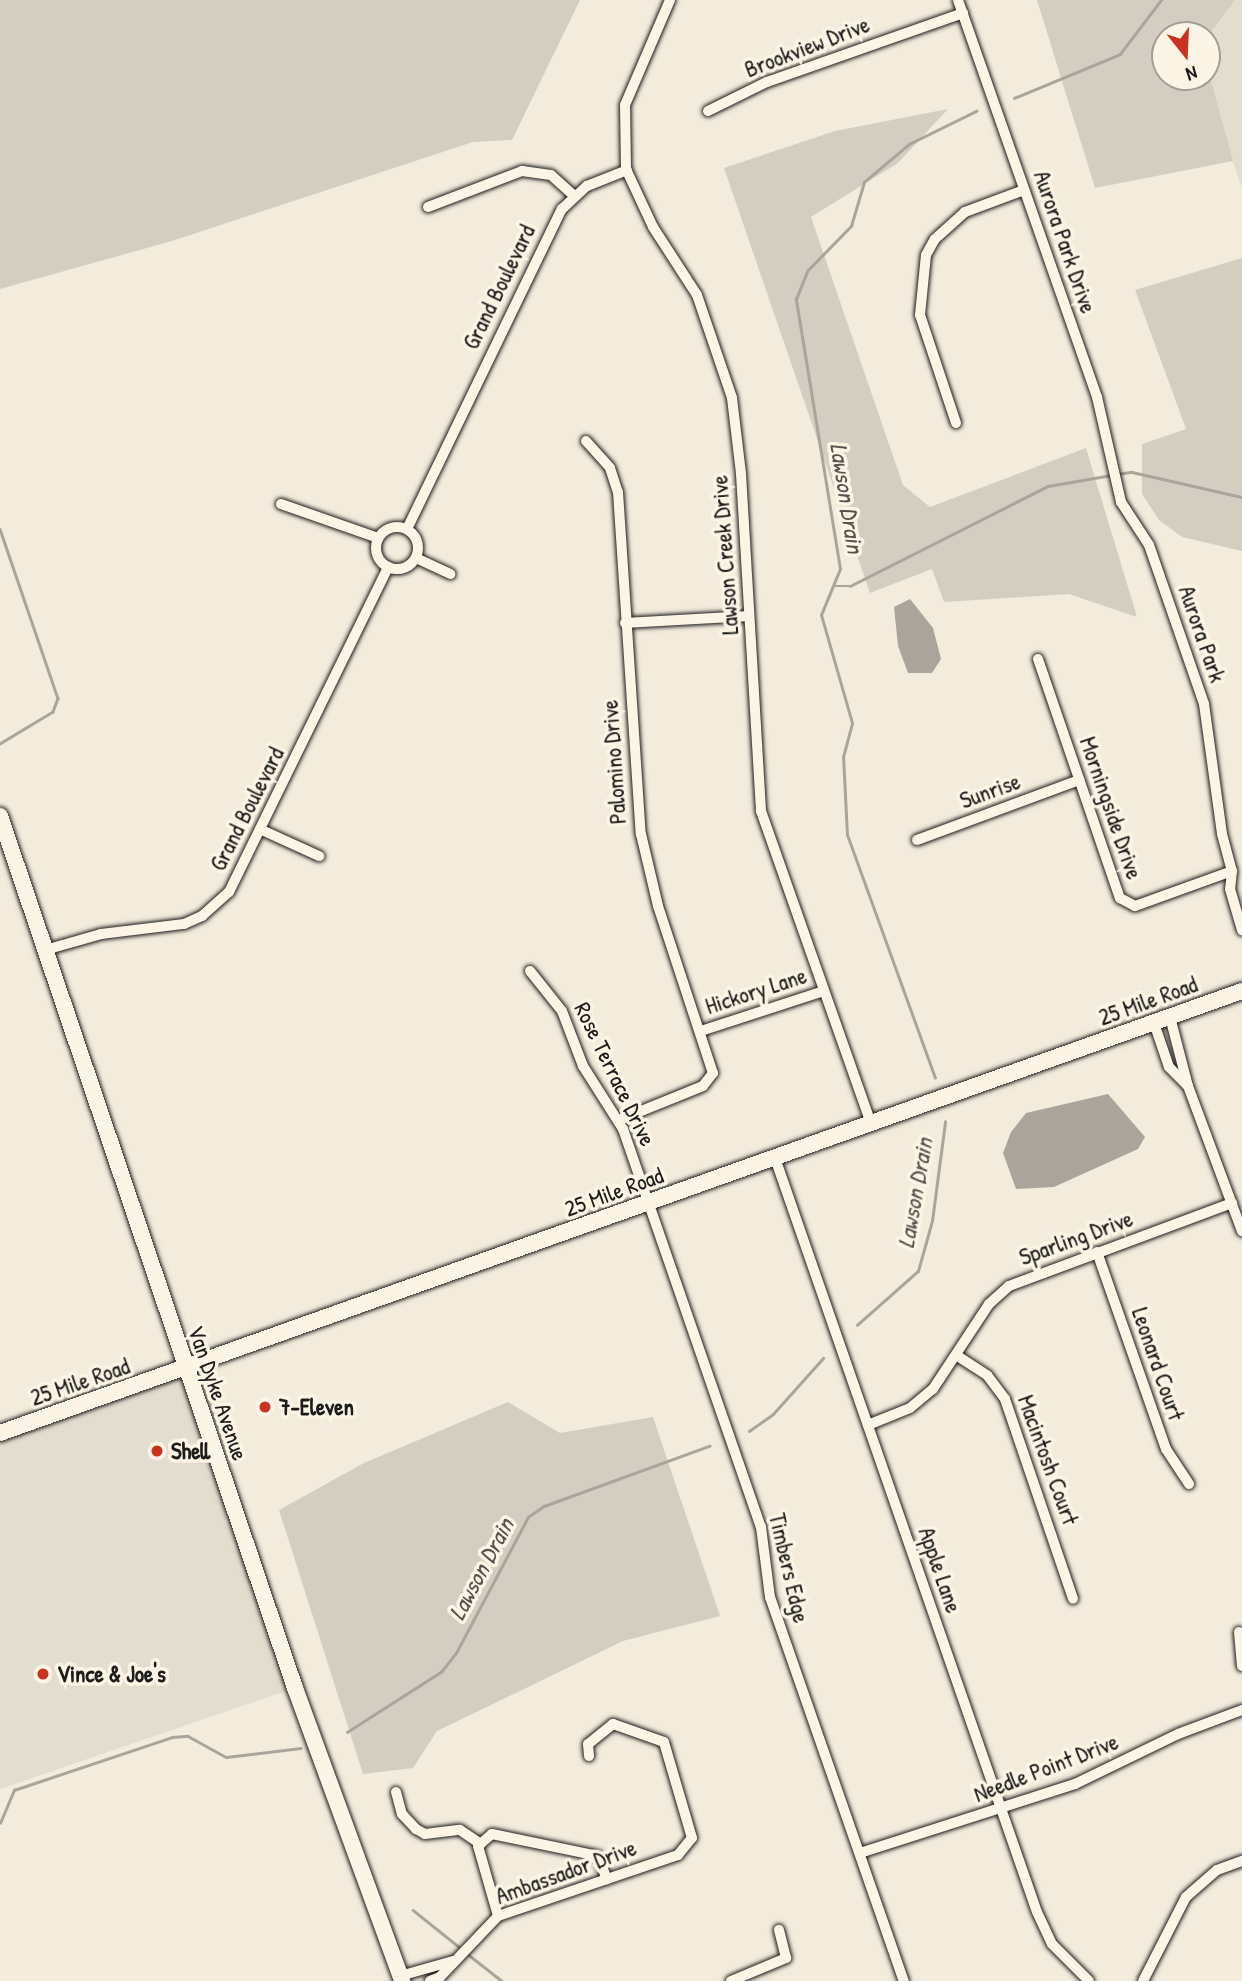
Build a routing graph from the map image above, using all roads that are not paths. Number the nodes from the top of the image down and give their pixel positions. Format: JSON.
{"nodes":[{"id":1,"x":670,"y":0,"type":"edge"},
{"id":2,"x":957,"y":0,"type":"edge"},
{"id":3,"x":963,"y":13,"type":"junction"},
{"id":4,"x":708,"y":111,"type":"dead end"},
{"id":5,"x":627,"y":170,"type":"junction"},
{"id":6,"x":1024,"y":190,"type":"junction"},
{"id":7,"x":574,"y":196,"type":"junction"},
{"id":8,"x":428,"y":207,"type":"dead end"},
{"id":9,"x":956,"y":423,"type":"dead end"},
{"id":10,"x":586,"y":441,"type":"dead end"},
{"id":11,"x":1121,"y":502,"type":"joint"},
{"id":12,"x":281,"y":504,"type":"dead end"},
{"id":13,"x":407,"y":529,"type":"junction"},
{"id":14,"x":378,"y":538,"type":"junction"},
{"id":15,"x":416,"y":558,"type":"junction"},
{"id":16,"x":388,"y":567,"type":"junction"},
{"id":17,"x":452,"y":574,"type":"dead end"},
{"id":18,"x":749,"y":615,"type":"junction"},
{"id":19,"x":625,"y":623,"type":"junction"},
{"id":20,"x":1038,"y":659,"type":"dead end"},
{"id":21,"x":1079,"y":780,"type":"junction"},
{"id":22,"x":0,"y":816,"type":"edge"},
{"id":23,"x":262,"y":830,"type":"junction"},
{"id":24,"x":917,"y":840,"type":"dead end"},
{"id":25,"x":319,"y":856,"type":"dead end"},
{"id":26,"x":1232,"y":871,"type":"junction"},
{"id":27,"x":1242,"y":880,"type":"edge"},
{"id":28,"x":1242,"y":928,"type":"edge"},
{"id":29,"x":45,"y":950,"type":"junction"},
{"id":30,"x":530,"y":971,"type":"dead end"},
{"id":31,"x":824,"y":991,"type":"junction"},
{"id":32,"x":1242,"y":991,"type":"edge"},
{"id":33,"x":1170,"y":1017,"type":"junction"},
{"id":34,"x":1154,"y":1023,"type":"junction"},
{"id":35,"x":701,"y":1031,"type":"junction"},
{"id":36,"x":1188,"y":1086,"type":"junction"},
{"id":37,"x":619,"y":1120,"type":"junction"},
{"id":38,"x":871,"y":1124,"type":"junction"},
{"id":39,"x":775,"y":1158,"type":"junction"},
{"id":40,"x":1232,"y":1203,"type":"junction"},
{"id":41,"x":648,"y":1204,"type":"junction"},
{"id":42,"x":1242,"y":1231,"type":"edge"},
{"id":43,"x":1097,"y":1252,"type":"junction"},
{"id":44,"x":956,"y":1355,"type":"junction"},
{"id":45,"x":186,"y":1370,"type":"junction"},
{"id":46,"x":868,"y":1425,"type":"junction"},
{"id":47,"x":0,"y":1433,"type":"edge"},
{"id":48,"x":1189,"y":1485,"type":"dead end"},
{"id":49,"x":1073,"y":1599,"type":"dead end"},
{"id":50,"x":1239,"y":1632,"type":"dead end"},
{"id":51,"x":1242,"y":1666,"type":"edge"},
{"id":52,"x":1242,"y":1710,"type":"edge"},
{"id":53,"x":589,"y":1756,"type":"dead end"},
{"id":54,"x":396,"y":1792,"type":"dead end"},
{"id":55,"x":1001,"y":1810,"type":"junction"},
{"id":56,"x":481,"y":1844,"type":"junction"},
{"id":57,"x":860,"y":1853,"type":"junction"},
{"id":58,"x":1242,"y":1861,"type":"edge"},
{"id":59,"x":607,"y":1879,"type":"junction"},
{"id":60,"x":498,"y":1916,"type":"junction"},
{"id":61,"x":779,"y":1930,"type":"dead end"},
{"id":62,"x":453,"y":1961,"type":"junction"},
{"id":63,"x":401,"y":1978,"type":"edge"},
{"id":64,"x":750,"y":1978,"type":"edge"},
{"id":65,"x":430,"y":1981,"type":"edge"},
{"id":66,"x":731,"y":1981,"type":"edge"},
{"id":67,"x":904,"y":1981,"type":"edge"},
{"id":68,"x":1089,"y":1981,"type":"edge"},
{"id":69,"x":1143,"y":1981,"type":"edge"}],
"edges":[{"from":1,"to":5,"type":"street","name":"Lawson Creek Drive"},
{"from":2,"to":3,"type":"street","name":"Aurora Park Drive"},
{"from":3,"to":4,"type":"street","name":"Brookview Drive"},
{"from":3,"to":6,"type":"street","name":"Aurora Park Drive"},
{"from":5,"to":7,"type":"street","name":"Grand Boulevard"},
{"from":5,"to":18,"type":"street","name":"Lawson Creek Drive"},
{"from":6,"to":9,"type":"street"},
{"from":6,"to":11,"type":"street","name":"Aurora Park Drive"},
{"from":7,"to":8,"type":"street"},
{"from":7,"to":13,"type":"street","name":"Grand Boulevard"},
{"from":10,"to":19,"type":"street","name":"Palomino Drive"},
{"from":11,"to":26,"type":"street","name":"Aurora Park"},
{"from":12,"to":14,"type":"street"},
{"from":13,"to":14,"type":"street"},
{"from":13,"to":15,"type":"street"},
{"from":14,"to":16,"type":"street"},
{"from":15,"to":16,"type":"street"},
{"from":15,"to":17,"type":"street"},
{"from":16,"to":23,"type":"street","name":"Grand Boulevard"},
{"from":18,"to":19,"type":"street"},
{"from":18,"to":31,"type":"street","name":"Lawson Creek Drive"},
{"from":19,"to":35,"type":"street","name":"Palomino Drive"},
{"from":20,"to":21,"type":"street","name":"Morningside Drive"},
{"from":21,"to":24,"type":"street","name":"Sunrise"},
{"from":21,"to":26,"type":"street","name":"Morningside Drive"},
{"from":22,"to":29,"type":"street","name":"Van Dyke Avenue"},
{"from":23,"to":25,"type":"street"},
{"from":23,"to":29,"type":"street","name":"Grand Boulevard"},
{"from":26,"to":27,"type":"street"},
{"from":26,"to":28,"type":"street","name":"Aurora Park"},
{"from":29,"to":45,"type":"street","name":"Van Dyke Avenue"},
{"from":30,"to":37,"type":"street","name":"Rose Terrace Drive"},
{"from":31,"to":35,"type":"street","name":"Hickory Lane"},
{"from":31,"to":38,"type":"street","name":"Lawson Creek Drive"},
{"from":32,"to":33,"type":"street","name":"25 Mile Road"},
{"from":33,"to":34,"type":"street","name":"25 Mile Road"},
{"from":33,"to":36,"type":"street"},
{"from":34,"to":36,"type":"street"},
{"from":34,"to":38,"type":"street","name":"25 Mile Road"},
{"from":35,"to":37,"type":"street","name":"Palomino Drive"},
{"from":36,"to":40,"type":"street"},
{"from":37,"to":41,"type":"street","name":"Rose Terrace Drive"},
{"from":38,"to":39,"type":"street","name":"25 Mile Road"},
{"from":39,"to":41,"type":"street","name":"25 Mile Road"},
{"from":39,"to":46,"type":"street","name":"Apple Lane"},
{"from":40,"to":42,"type":"street"},
{"from":40,"to":43,"type":"street","name":"Sparling Drive"},
{"from":41,"to":45,"type":"street","name":"25 Mile Road"},
{"from":41,"to":57,"type":"street","name":"Timbers Edge"},
{"from":43,"to":44,"type":"street","name":"Sparling Drive"},
{"from":43,"to":48,"type":"street","name":"Leonard Court"},
{"from":44,"to":46,"type":"street","name":"Sparling Drive"},
{"from":44,"to":49,"type":"street","name":"Macintosh Court"},
{"from":45,"to":47,"type":"street","name":"25 Mile Road"},
{"from":45,"to":63,"type":"street","name":"Van Dyke Avenue"},
{"from":46,"to":55,"type":"street","name":"Apple Lane"},
{"from":50,"to":51,"type":"street"},
{"from":52,"to":55,"type":"street","name":"Needle Point Drive"},
{"from":53,"to":59,"type":"street","name":"Ambassador Drive"},
{"from":54,"to":56,"type":"street"},
{"from":55,"to":57,"type":"street","name":"Needle Point Drive"},
{"from":55,"to":68,"type":"street","name":"Apple Lane"},
{"from":56,"to":59,"type":"street"},
{"from":56,"to":60,"type":"street"},
{"from":57,"to":67,"type":"street","name":"Timbers Edge"},
{"from":58,"to":69,"type":"street"},
{"from":59,"to":60,"type":"street","name":"Ambassador Drive"},
{"from":60,"to":62,"type":"street","name":"Ambassador Drive"},
{"from":61,"to":64,"type":"street"},
{"from":62,"to":63,"type":"street","name":"Ambassador Drive"},
{"from":62,"to":65,"type":"street","name":"Ambassador Drive"},
{"from":64,"to":66,"type":"street"}]}
